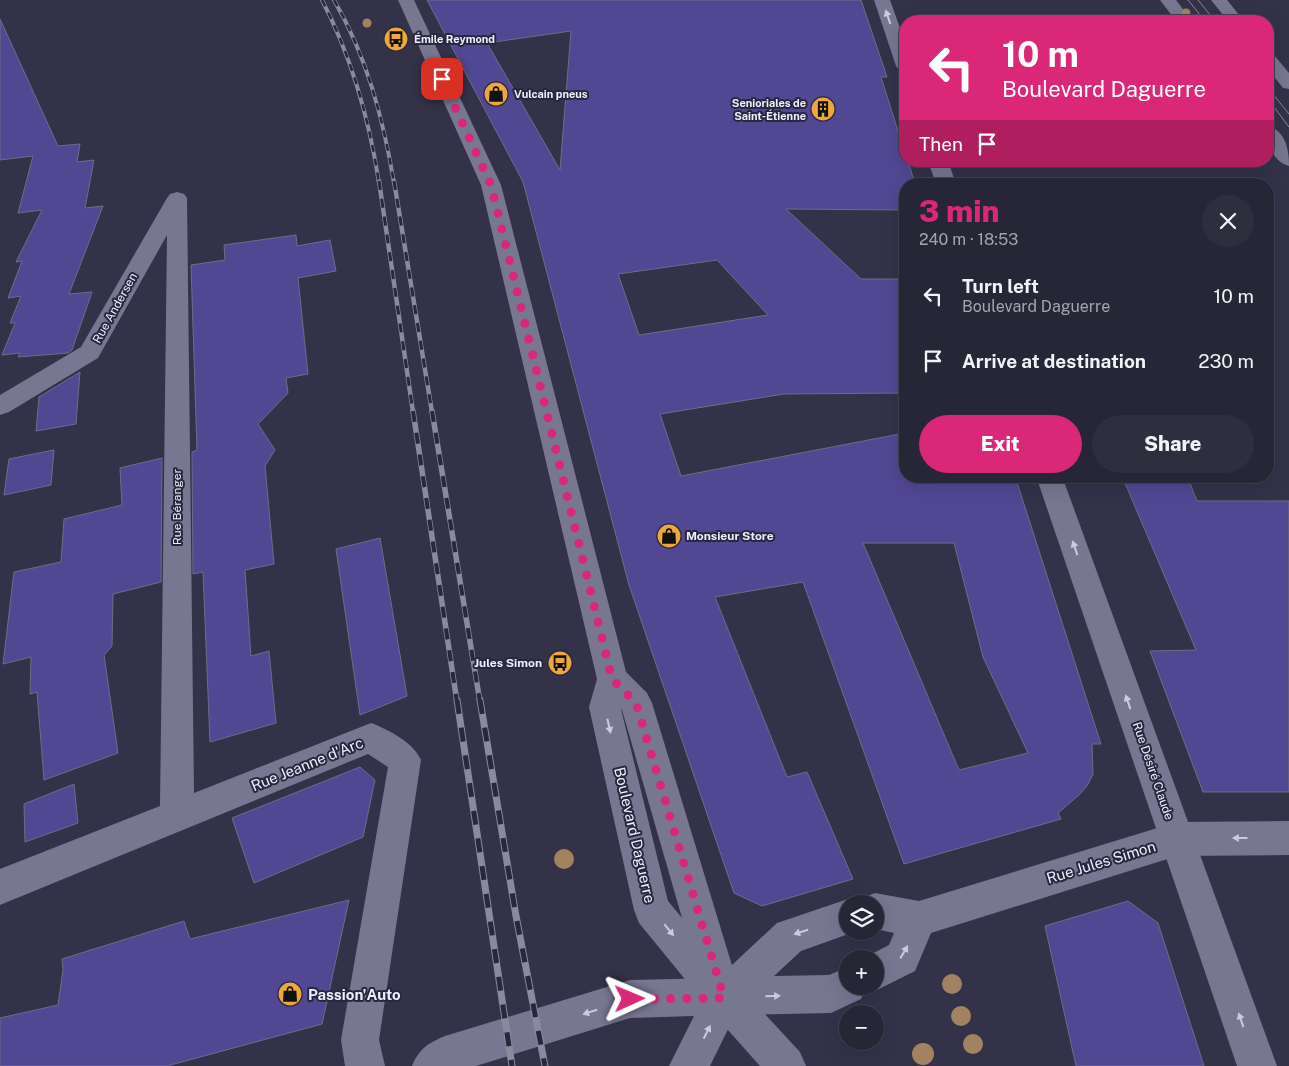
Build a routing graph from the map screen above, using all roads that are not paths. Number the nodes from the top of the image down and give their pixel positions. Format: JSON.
{"nodes":[{"id":1,"x":406,"y":0,"type":"edge"},
{"id":2,"x":882,"y":0,"type":"edge"},
{"id":3,"x":1168,"y":0,"type":"edge"},
{"id":4,"x":1219,"y":0,"type":"edge"},
{"id":5,"x":1179,"y":15,"type":"edge"},
{"id":6,"x":1231,"y":15,"type":"edge"},
{"id":7,"x":899,"y":49,"type":"edge"},
{"id":8,"x":1274,"y":66,"type":"edge"},
{"id":9,"x":1289,"y":84,"type":"edge"},
{"id":10,"x":1274,"y":140,"type":"edge"},
{"id":11,"x":1289,"y":160,"type":"edge"},
{"id":12,"x":177,"y":198,"type":"joint"},
{"id":13,"x":0,"y":406,"type":"edge"},
{"id":14,"x":1051,"y":483,"type":"edge"},
{"id":15,"x":177,"y":816,"type":"junction"},
{"id":16,"x":1289,"y":838,"type":"edge"},
{"id":17,"x":1177,"y":839,"type":"junction"},
{"id":18,"x":0,"y":886,"type":"edge"},
{"id":19,"x":884,"y":913,"type":"edge"},
{"id":20,"x":919,"y":919,"type":"junction"},
{"id":21,"x":839,"y":920,"type":"edge"},
{"id":22,"x":884,"y":967,"type":"edge"},
{"id":23,"x":839,"y":990,"type":"edge"},
{"id":24,"x":724,"y":998,"type":"junction"},
{"id":25,"x":365,"y":1066,"type":"edge"},
{"id":26,"x":432,"y":1066,"type":"edge"},
{"id":27,"x":689,"y":1066,"type":"edge"},
{"id":28,"x":786,"y":1066,"type":"edge"},
{"id":29,"x":1257,"y":1066,"type":"edge"}],
"edges":[{"from":1,"to":24,"type":"street","name":"Boulevard Daguerre"},
{"from":7,"to":2,"type":"street","one_way":true},
{"from":3,"to":5,"type":"street"},
{"from":4,"to":6,"type":"street"},
{"from":8,"to":9,"type":"street"},
{"from":10,"to":11,"type":"street"},
{"from":12,"to":13,"type":"street","name":"Rue Andersen"},
{"from":12,"to":15,"type":"street","name":"Rue Béranger"},
{"from":17,"to":14,"type":"street","name":"Rue Désiré Claude","one_way":true},
{"from":15,"to":18,"type":"street","name":"Rue Jeanne d'Arc"},
{"from":15,"to":25,"type":"street","name":"Rue Jeanne d'Arc"},
{"from":16,"to":17,"type":"street","name":"Rue Jules Simon","one_way":true},
{"from":17,"to":20,"type":"street","name":"Rue Jules Simon"},
{"from":29,"to":17,"type":"street","name":"Rue Désiré Claude","one_way":true},
{"from":19,"to":20,"type":"street","name":"Rue Jules Simon"},
{"from":22,"to":20,"type":"street","one_way":true},
{"from":21,"to":24,"type":"street","one_way":true},
{"from":24,"to":23,"type":"street","one_way":true},
{"from":24,"to":26,"type":"street","one_way":true},
{"from":27,"to":24,"type":"street","one_way":true},
{"from":24,"to":28,"type":"street","name":"Boulevard Daguerre"}]}
